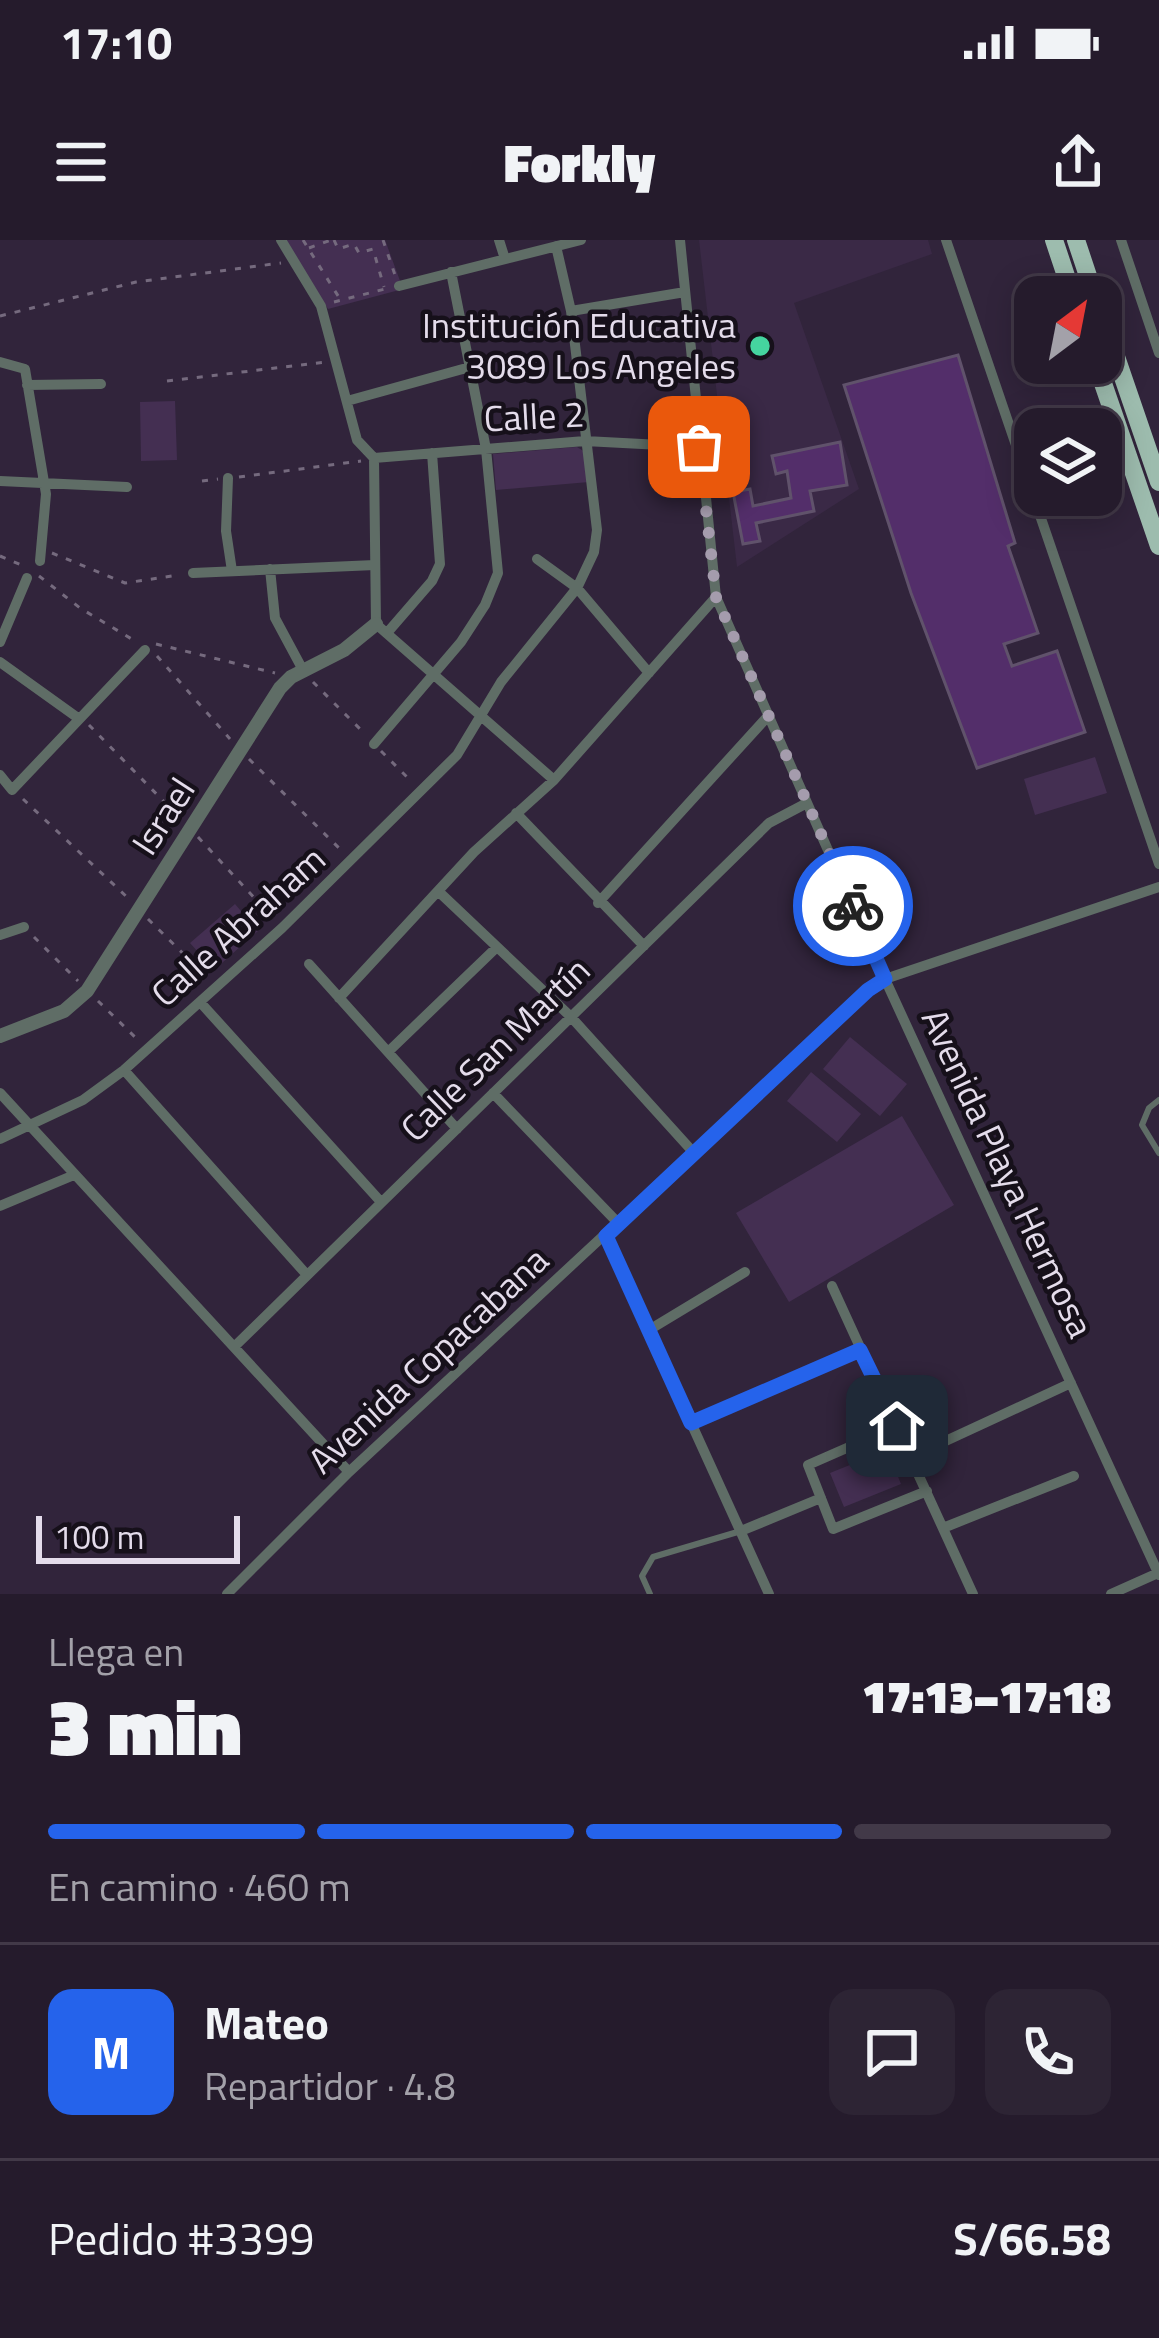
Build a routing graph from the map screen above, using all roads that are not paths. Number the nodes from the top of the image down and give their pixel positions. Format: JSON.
{"nodes":[{"id":1,"x":281,"y":240,"type":"edge"},
{"id":2,"x":500,"y":240,"type":"edge"},
{"id":3,"x":581,"y":240,"type":"edge"},
{"id":4,"x":680,"y":240,"type":"edge"},
{"id":5,"x":946,"y":240,"type":"edge"},
{"id":6,"x":1054,"y":240,"type":"edge"},
{"id":7,"x":1076,"y":240,"type":"edge"},
{"id":8,"x":1121,"y":240,"type":"edge"},
{"id":9,"x":556,"y":246,"type":"junction"},
{"id":10,"x":505,"y":259,"type":"junction"},
{"id":11,"x":451,"y":272,"type":"junction"},
{"id":12,"x":1066,"y":276,"type":"edge"},
{"id":13,"x":1088,"y":276,"type":"edge"},
{"id":14,"x":399,"y":286,"type":"road end"},
{"id":15,"x":686,"y":292,"type":"junction"},
{"id":16,"x":571,"y":311,"type":"junction"},
{"id":17,"x":1159,"y":353,"type":"edge"},
{"id":18,"x":0,"y":362,"type":"edge"},
{"id":19,"x":1122,"y":363,"type":"edge"},
{"id":20,"x":470,"y":367,"type":"junction"},
{"id":21,"x":101,"y":384,"type":"dead end"},
{"id":22,"x":1103,"y":384,"type":"edge"},
{"id":23,"x":27,"y":385,"type":"junction"},
{"id":24,"x":347,"y":401,"type":"junction"},
{"id":25,"x":1151,"y":432,"type":"edge"},
{"id":26,"x":585,"y":441,"type":"junction"},
{"id":27,"x":699,"y":447,"type":"junction"},
{"id":28,"x":486,"y":449,"type":"junction"},
{"id":29,"x":432,"y":453,"type":"junction"},
{"id":30,"x":374,"y":458,"type":"junction"},
{"id":31,"x":228,"y":478,"type":"road end"},
{"id":32,"x":0,"y":482,"type":"edge"},
{"id":33,"x":42,"y":482,"type":"junction"},
{"id":34,"x":1159,"y":482,"type":"edge"},
{"id":35,"x":128,"y":487,"type":"dead end"},
{"id":36,"x":1159,"y":546,"type":"edge"},
{"id":37,"x":40,"y":554,"type":"road end"},
{"id":38,"x":537,"y":559,"type":"dead end"},
{"id":39,"x":375,"y":565,"type":"junction"},
{"id":40,"x":270,"y":569,"type":"junction"},
{"id":41,"x":232,"y":571,"type":"junction"},
{"id":42,"x":193,"y":573,"type":"road end"},
{"id":43,"x":28,"y":578,"type":"dead end"},
{"id":44,"x":577,"y":588,"type":"junction"},
{"id":45,"x":716,"y":597,"type":"junction"},
{"id":46,"x":382,"y":628,"type":"junction"},
{"id":47,"x":0,"y":642,"type":"edge"},
{"id":48,"x":145,"y":650,"type":"dead end"},
{"id":49,"x":0,"y":662,"type":"edge"},
{"id":50,"x":434,"y":673,"type":"junction"},
{"id":51,"x":649,"y":673,"type":"junction"},
{"id":52,"x":297,"y":674,"type":"junction"},
{"id":53,"x":480,"y":714,"type":"junction"},
{"id":54,"x":769,"y":715,"type":"junction"},
{"id":55,"x":78,"y":718,"type":"junction"},
{"id":56,"x":374,"y":743,"type":"road end"},
{"id":57,"x":0,"y":775,"type":"edge"},
{"id":58,"x":554,"y":780,"type":"junction"},
{"id":59,"x":807,"y":803,"type":"junction"},
{"id":60,"x":516,"y":812,"type":"junction"},
{"id":61,"x":1159,"y":864,"type":"edge"},
{"id":62,"x":1159,"y":887,"type":"edge"},
{"id":63,"x":438,"y":891,"type":"junction"},
{"id":64,"x":598,"y":903,"type":"junction"},
{"id":65,"x":24,"y":928,"type":"dead end"},
{"id":66,"x":0,"y":935,"type":"edge"},
{"id":67,"x":496,"y":946,"type":"junction"},
{"id":68,"x":644,"y":946,"type":"junction"},
{"id":69,"x":309,"y":964,"type":"dead end"},
{"id":70,"x":885,"y":979,"type":"junction"},
{"id":71,"x":339,"y":998,"type":"junction"},
{"id":72,"x":200,"y":1002,"type":"junction"},
{"id":73,"x":571,"y":1017,"type":"junction"},
{"id":74,"x":0,"y":1036,"type":"edge"},
{"id":75,"x":388,"y":1052,"type":"junction"},
{"id":76,"x":124,"y":1070,"type":"junction"},
{"id":77,"x":0,"y":1093,"type":"edge"},
{"id":78,"x":493,"y":1093,"type":"junction"},
{"id":79,"x":1159,"y":1100,"type":"edge"},
{"id":80,"x":30,"y":1127,"type":"junction"},
{"id":81,"x":457,"y":1129,"type":"junction"},
{"id":82,"x":0,"y":1139,"type":"edge"},
{"id":83,"x":694,"y":1154,"type":"junction"},
{"id":84,"x":1159,"y":1154,"type":"edge"},
{"id":85,"x":74,"y":1174,"type":"junction"},
{"id":86,"x":381,"y":1202,"type":"junction"},
{"id":87,"x":0,"y":1206,"type":"edge"},
{"id":88,"x":619,"y":1224,"type":"junction"},
{"id":89,"x":606,"y":1236,"type":"junction"},
{"id":90,"x":745,"y":1272,"type":"dead end"},
{"id":91,"x":307,"y":1275,"type":"junction"},
{"id":92,"x":832,"y":1286,"type":"dead end"},
{"id":93,"x":649,"y":1330,"type":"junction"},
{"id":94,"x":234,"y":1347,"type":"junction"},
{"id":95,"x":860,"y":1350,"type":"junction"},
{"id":96,"x":1071,"y":1383,"type":"junction"},
{"id":97,"x":691,"y":1423,"type":"junction"},
{"id":98,"x":897,"y":1426,"type":"junction"},
{"id":99,"x":911,"y":1456,"type":"junction"},
{"id":100,"x":349,"y":1472,"type":"junction"},
{"id":101,"x":1073,"y":1476,"type":"dead end"},
{"id":102,"x":927,"y":1491,"type":"junction"},
{"id":103,"x":821,"y":1498,"type":"junction"},
{"id":104,"x":944,"y":1528,"type":"junction"},
{"id":105,"x":741,"y":1531,"type":"junction"},
{"id":106,"x":1158,"y":1574,"type":"edge"},
{"id":107,"x":227,"y":1594,"type":"edge"},
{"id":108,"x":650,"y":1594,"type":"edge"},
{"id":109,"x":770,"y":1594,"type":"edge"},
{"id":110,"x":973,"y":1594,"type":"edge"},
{"id":111,"x":1112,"y":1594,"type":"edge"}],
"edges":[{"from":1,"to":24,"type":"street"},
{"from":2,"to":10,"type":"street"},
{"from":3,"to":9,"type":"street"},
{"from":4,"to":15,"type":"street","name":"Avenida Playa Hermosa"},
{"from":5,"to":61,"type":"street"},
{"from":6,"to":12,"type":"highway"},
{"from":7,"to":13,"type":"highway"},
{"from":8,"to":17,"type":"street"},
{"from":9,"to":10,"type":"street"},
{"from":9,"to":16,"type":"street","name":"Calle Abraham"},
{"from":10,"to":11,"type":"street"},
{"from":11,"to":14,"type":"street"},
{"from":11,"to":20,"type":"street"},
{"from":15,"to":16,"type":"street"},
{"from":15,"to":27,"type":"street","name":"Avenida Playa Hermosa"},
{"from":16,"to":26,"type":"street","name":"Calle Abraham"},
{"from":18,"to":23,"type":"street"},
{"from":19,"to":25,"type":"highway"},
{"from":20,"to":24,"type":"street"},
{"from":20,"to":28,"type":"street"},
{"from":21,"to":23,"type":"street"},
{"from":22,"to":36,"type":"highway"},
{"from":23,"to":33,"type":"street"},
{"from":24,"to":30,"type":"street"},
{"from":25,"to":34,"type":"highway"},
{"from":26,"to":27,"type":"street","name":"Calle 2"},
{"from":26,"to":28,"type":"street","name":"Calle 2"},
{"from":26,"to":44,"type":"street","name":"Calle Abraham"},
{"from":27,"to":45,"type":"street","name":"Avenida Playa Hermosa"},
{"from":28,"to":29,"type":"street","name":"Calle 2"},
{"from":28,"to":50,"type":"street"},
{"from":29,"to":30,"type":"street","name":"Calle 2"},
{"from":29,"to":46,"type":"street"},
{"from":30,"to":39,"type":"street"},
{"from":31,"to":41,"type":"street"},
{"from":32,"to":33,"type":"street"},
{"from":33,"to":35,"type":"street"},
{"from":33,"to":37,"type":"street"},
{"from":38,"to":44,"type":"street"},
{"from":39,"to":40,"type":"street"},
{"from":39,"to":46,"type":"street"},
{"from":40,"to":41,"type":"street"},
{"from":40,"to":52,"type":"street"},
{"from":41,"to":42,"type":"street"},
{"from":43,"to":47,"type":"street"},
{"from":44,"to":51,"type":"street"},
{"from":44,"to":53,"type":"street","name":"Calle Abraham"},
{"from":45,"to":51,"type":"street"},
{"from":45,"to":54,"type":"street","name":"Avenida Playa Hermosa"},
{"from":46,"to":50,"type":"street"},
{"from":46,"to":52,"type":"street","name":"Israel"},
{"from":48,"to":55,"type":"street"},
{"from":49,"to":55,"type":"street"},
{"from":50,"to":53,"type":"street"},
{"from":50,"to":56,"type":"street"},
{"from":51,"to":58,"type":"street"},
{"from":52,"to":74,"type":"street","name":"Israel"},
{"from":53,"to":58,"type":"street"},
{"from":53,"to":72,"type":"street","name":"Calle Abraham"},
{"from":54,"to":59,"type":"street","name":"Avenida Playa Hermosa"},
{"from":54,"to":64,"type":"street"},
{"from":55,"to":57,"type":"street"},
{"from":58,"to":60,"type":"street"},
{"from":59,"to":68,"type":"street","name":"Calle San Martín"},
{"from":59,"to":70,"type":"street","name":"Avenida Playa Hermosa"},
{"from":60,"to":63,"type":"street"},
{"from":60,"to":64,"type":"street"},
{"from":62,"to":70,"type":"street","name":"Avenida Copacabana"},
{"from":63,"to":67,"type":"street"},
{"from":63,"to":71,"type":"street"},
{"from":64,"to":68,"type":"street"},
{"from":65,"to":66,"type":"street"},
{"from":67,"to":73,"type":"street"},
{"from":67,"to":75,"type":"street"},
{"from":68,"to":73,"type":"street","name":"Calle San Martín"},
{"from":69,"to":71,"type":"street"},
{"from":70,"to":83,"type":"street","name":"Avenida Copacabana"},
{"from":70,"to":96,"type":"street","name":"Avenida Playa Hermosa"},
{"from":71,"to":75,"type":"street"},
{"from":72,"to":76,"type":"street","name":"Calle Abraham"},
{"from":72,"to":86,"type":"street"},
{"from":73,"to":78,"type":"street","name":"Calle San Martín"},
{"from":73,"to":83,"type":"street"},
{"from":75,"to":81,"type":"street"},
{"from":76,"to":80,"type":"street","name":"Calle Abraham"},
{"from":76,"to":91,"type":"street"},
{"from":77,"to":80,"type":"street"},
{"from":78,"to":81,"type":"street","name":"Calle San Martín"},
{"from":78,"to":88,"type":"street"},
{"from":79,"to":84,"type":"lane"},
{"from":80,"to":82,"type":"street","name":"Calle Abraham"},
{"from":80,"to":85,"type":"street"},
{"from":81,"to":86,"type":"street","name":"Calle San Martín"},
{"from":83,"to":88,"type":"street","name":"Avenida Copacabana"},
{"from":85,"to":87,"type":"street"},
{"from":85,"to":94,"type":"street"},
{"from":86,"to":91,"type":"street","name":"Calle San Martín"},
{"from":88,"to":89,"type":"street","name":"Avenida Copacabana"},
{"from":89,"to":93,"type":"street"},
{"from":89,"to":100,"type":"street","name":"Avenida Copacabana"},
{"from":90,"to":93,"type":"street"},
{"from":91,"to":94,"type":"street","name":"Calle San Martín"},
{"from":92,"to":95,"type":"street"},
{"from":93,"to":97,"type":"street"},
{"from":94,"to":100,"type":"street"},
{"from":95,"to":97,"type":"street"},
{"from":95,"to":98,"type":"street"},
{"from":96,"to":99,"type":"street"},
{"from":96,"to":106,"type":"street","name":"Avenida Playa Hermosa"},
{"from":97,"to":105,"type":"street"},
{"from":98,"to":99,"type":"street"},
{"from":98,"to":103,"type":"street"},
{"from":99,"to":102,"type":"street"},
{"from":100,"to":107,"type":"street","name":"Avenida Copacabana"},
{"from":101,"to":104,"type":"street"},
{"from":102,"to":103,"type":"street"},
{"from":102,"to":104,"type":"street"},
{"from":103,"to":105,"type":"street"},
{"from":104,"to":110,"type":"street"},
{"from":105,"to":108,"type":"lane"},
{"from":105,"to":109,"type":"street"},
{"from":106,"to":111,"type":"street"}]}
